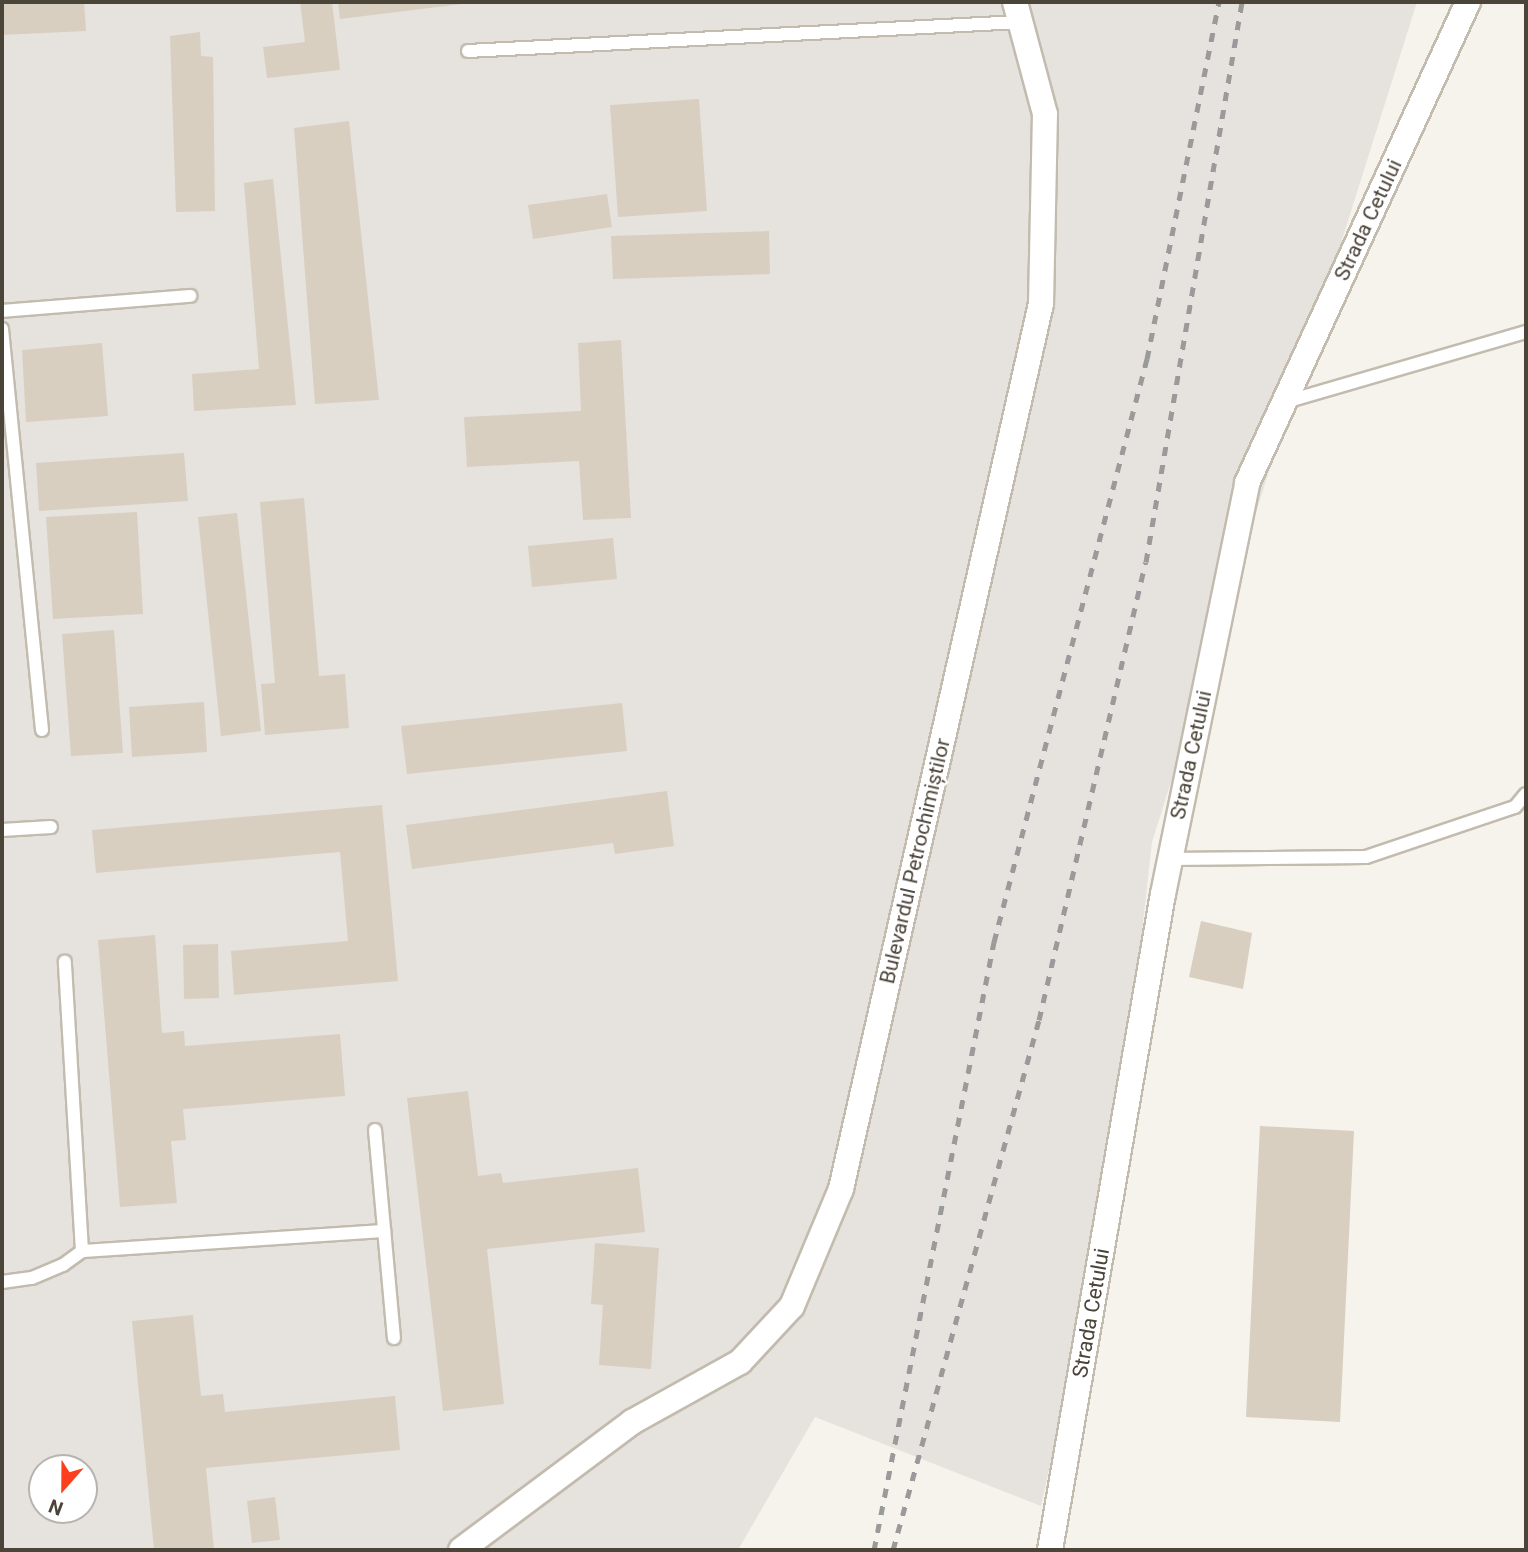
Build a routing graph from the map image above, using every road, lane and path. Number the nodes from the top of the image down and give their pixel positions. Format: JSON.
{"nodes":[{"id":1,"x":1468,"y":2,"type":"edge"},
{"id":2,"x":1018,"y":12,"type":"edge"},
{"id":3,"x":468,"y":51,"type":"dead end"},
{"id":4,"x":190,"y":296,"type":"dead end"},
{"id":5,"x":2,"y":310,"type":"edge"},
{"id":6,"x":2,"y":329,"type":"edge"},
{"id":7,"x":1526,"y":332,"type":"edge"},
{"id":8,"x":1284,"y":402,"type":"junction"},
{"id":9,"x":42,"y":730,"type":"dead end"},
{"id":10,"x":1526,"y":794,"type":"edge"},
{"id":11,"x":51,"y":827,"type":"dead end"},
{"id":12,"x":2,"y":830,"type":"edge"},
{"id":13,"x":1170,"y":859,"type":"junction"},
{"id":14,"x":65,"y":961,"type":"dead end"},
{"id":15,"x":375,"y":1129,"type":"dead end"},
{"id":16,"x":384,"y":1231,"type":"junction"},
{"id":17,"x":82,"y":1251,"type":"junction"},
{"id":18,"x":2,"y":1282,"type":"edge"},
{"id":19,"x":394,"y":1338,"type":"dead end"},
{"id":20,"x":461,"y":1550,"type":"edge"},
{"id":21,"x":1051,"y":1550,"type":"edge"}],
"edges":[{"from":1,"to":8,"type":"street","name":"Strada Cetului"},
{"from":2,"to":3,"type":"lane"},
{"from":2,"to":20,"type":"street","name":"Bulevardul Petrochimiștilor"},
{"from":4,"to":5,"type":"lane"},
{"from":6,"to":9,"type":"lane"},
{"from":7,"to":8,"type":"lane"},
{"from":8,"to":13,"type":"street","name":"Strada Cetului"},
{"from":10,"to":13,"type":"lane"},
{"from":11,"to":12,"type":"lane"},
{"from":13,"to":21,"type":"street","name":"Strada Cetului"},
{"from":14,"to":17,"type":"lane"},
{"from":15,"to":16,"type":"lane"},
{"from":16,"to":17,"type":"lane"},
{"from":16,"to":19,"type":"lane"},
{"from":17,"to":18,"type":"lane"}]}
